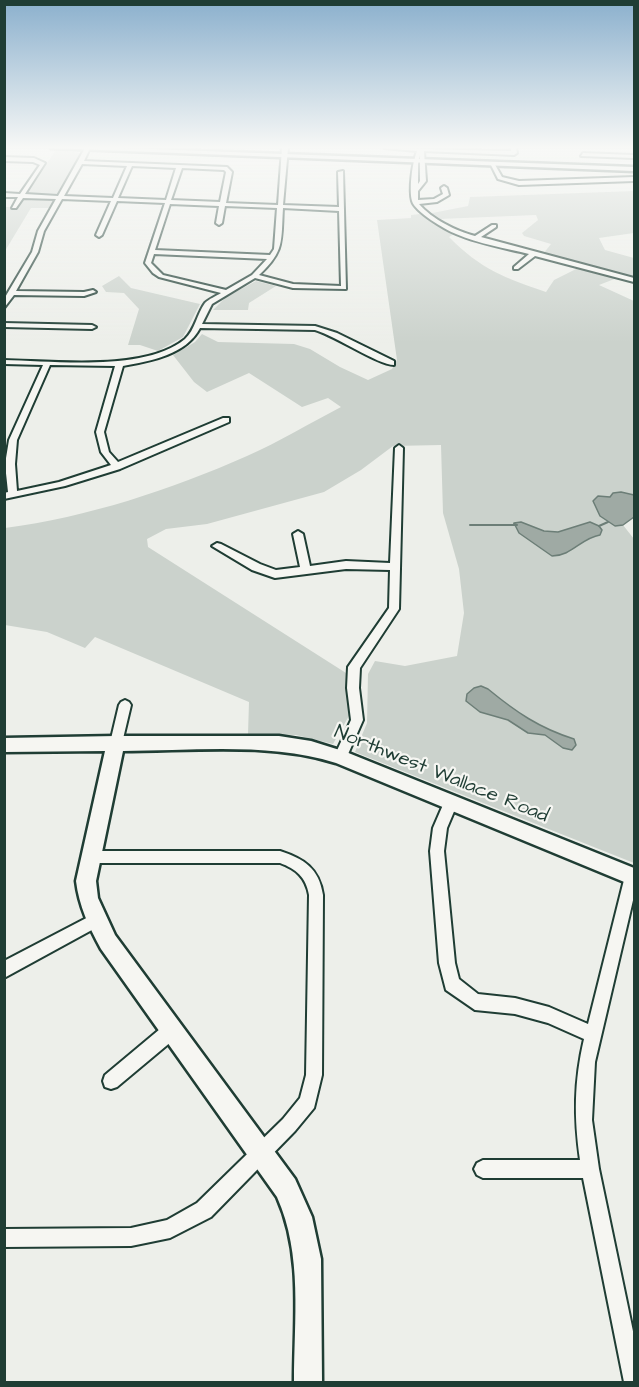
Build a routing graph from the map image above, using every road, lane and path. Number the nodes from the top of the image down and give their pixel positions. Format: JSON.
{"nodes":[{"id":1,"x":51,"y":213,"type":"edge"},
{"id":2,"x":109,"y":213,"type":"edge"},
{"id":3,"x":165,"y":213,"type":"edge"},
{"id":4,"x":221,"y":213,"type":"edge"},
{"id":5,"x":280,"y":213,"type":"edge"},
{"id":6,"x":340,"y":213,"type":"edge"},
{"id":7,"x":424,"y":213,"type":"edge"},
{"id":8,"x":219,"y":223,"type":"dead end"},
{"id":9,"x":494,"y":226,"type":"dead end"},
{"id":10,"x":99,"y":235,"type":"dead end"},
{"id":11,"x":476,"y":238,"type":"junction"},
{"id":12,"x":152,"y":252,"type":"junction"},
{"id":13,"x":534,"y":253,"type":"junction"},
{"id":14,"x":272,"y":257,"type":"junction"},
{"id":15,"x":516,"y":268,"type":"dead end"},
{"id":16,"x":254,"y":276,"type":"junction"},
{"id":17,"x":634,"y":280,"type":"edge"},
{"id":18,"x":93,"y":292,"type":"dead end"},
{"id":19,"x":225,"y":292,"type":"junction"},
{"id":20,"x":12,"y":293,"type":"junction"},
{"id":21,"x":4,"y":306,"type":"edge"},
{"id":22,"x":4,"y":325,"type":"edge"},
{"id":23,"x":198,"y":326,"type":"junction"},
{"id":24,"x":92,"y":327,"type":"dead end"},
{"id":25,"x":4,"y":362,"type":"edge"},
{"id":26,"x":391,"y":363,"type":"dead end"},
{"id":27,"x":47,"y":364,"type":"junction"},
{"id":28,"x":120,"y":364,"type":"junction"},
{"id":29,"x":226,"y":420,"type":"dead end"},
{"id":30,"x":399,"y":448,"type":"dead end"},
{"id":31,"x":117,"y":467,"type":"junction"},
{"id":32,"x":9,"y":495,"type":"edge"},
{"id":33,"x":298,"y":534,"type":"dead end"},
{"id":34,"x":217,"y":546,"type":"dead end"},
{"id":35,"x":396,"y":567,"type":"junction"},
{"id":36,"x":306,"y":569,"type":"junction"},
{"id":37,"x":125,"y":705,"type":"dead end"},
{"id":38,"x":116,"y":743,"type":"junction"},
{"id":39,"x":4,"y":745,"type":"edge"},
{"id":40,"x":340,"y":757,"type":"junction"},
{"id":41,"x":451,"y":802,"type":"junction"},
{"id":42,"x":90,"y":857,"type":"junction"},
{"id":43,"x":633,"y":876,"type":"edge"},
{"id":44,"x":96,"y":920,"type":"junction"},
{"id":45,"x":4,"y":970,"type":"edge"},
{"id":46,"x":172,"y":1030,"type":"junction"},
{"id":47,"x":593,"y":1035,"type":"junction"},
{"id":48,"x":111,"y":1081,"type":"dead end"},
{"id":49,"x":261,"y":1153,"type":"junction"},
{"id":50,"x":590,"y":1168,"type":"junction"},
{"id":51,"x":483,"y":1169,"type":"dead end"},
{"id":52,"x":4,"y":1238,"type":"edge"},
{"id":53,"x":308,"y":1383,"type":"edge"},
{"id":54,"x":634,"y":1383,"type":"edge"}],
"edges":[{"from":1,"to":20,"type":"street"},
{"from":2,"to":10,"type":"street"},
{"from":3,"to":12,"type":"street"},
{"from":4,"to":8,"type":"street"},
{"from":5,"to":14,"type":"street"},
{"from":6,"to":16,"type":"street"},
{"from":7,"to":11,"type":"street"},
{"from":9,"to":11,"type":"street"},
{"from":11,"to":13,"type":"street"},
{"from":12,"to":14,"type":"street"},
{"from":12,"to":19,"type":"street"},
{"from":13,"to":15,"type":"street"},
{"from":13,"to":17,"type":"street"},
{"from":14,"to":16,"type":"street"},
{"from":16,"to":19,"type":"street"},
{"from":18,"to":20,"type":"street"},
{"from":19,"to":23,"type":"street"},
{"from":20,"to":21,"type":"street"},
{"from":22,"to":24,"type":"street"},
{"from":23,"to":26,"type":"street"},
{"from":23,"to":28,"type":"street"},
{"from":25,"to":27,"type":"street"},
{"from":27,"to":28,"type":"street"},
{"from":27,"to":32,"type":"street"},
{"from":28,"to":31,"type":"street"},
{"from":29,"to":31,"type":"street"},
{"from":30,"to":35,"type":"street"},
{"from":31,"to":32,"type":"street"},
{"from":33,"to":36,"type":"street"},
{"from":34,"to":36,"type":"street"},
{"from":35,"to":36,"type":"street"},
{"from":35,"to":40,"type":"street"},
{"from":37,"to":38,"type":"street"},
{"from":38,"to":39,"type":"main road","name":"Northwest Wallace Road"},
{"from":38,"to":40,"type":"main road","name":"Northwest Wallace Road"},
{"from":38,"to":42,"type":"main road"},
{"from":40,"to":41,"type":"main road","name":"Northwest Wallace Road"},
{"from":41,"to":43,"type":"main road","name":"Northwest Wallace Road"},
{"from":41,"to":47,"type":"street"},
{"from":42,"to":44,"type":"main road"},
{"from":42,"to":49,"type":"street"},
{"from":43,"to":47,"type":"street"},
{"from":44,"to":45,"type":"street"},
{"from":44,"to":46,"type":"main road"},
{"from":46,"to":48,"type":"street"},
{"from":46,"to":49,"type":"main road"},
{"from":47,"to":50,"type":"street"},
{"from":49,"to":52,"type":"street"},
{"from":49,"to":53,"type":"main road"},
{"from":50,"to":51,"type":"street"},
{"from":50,"to":54,"type":"street"}]}
